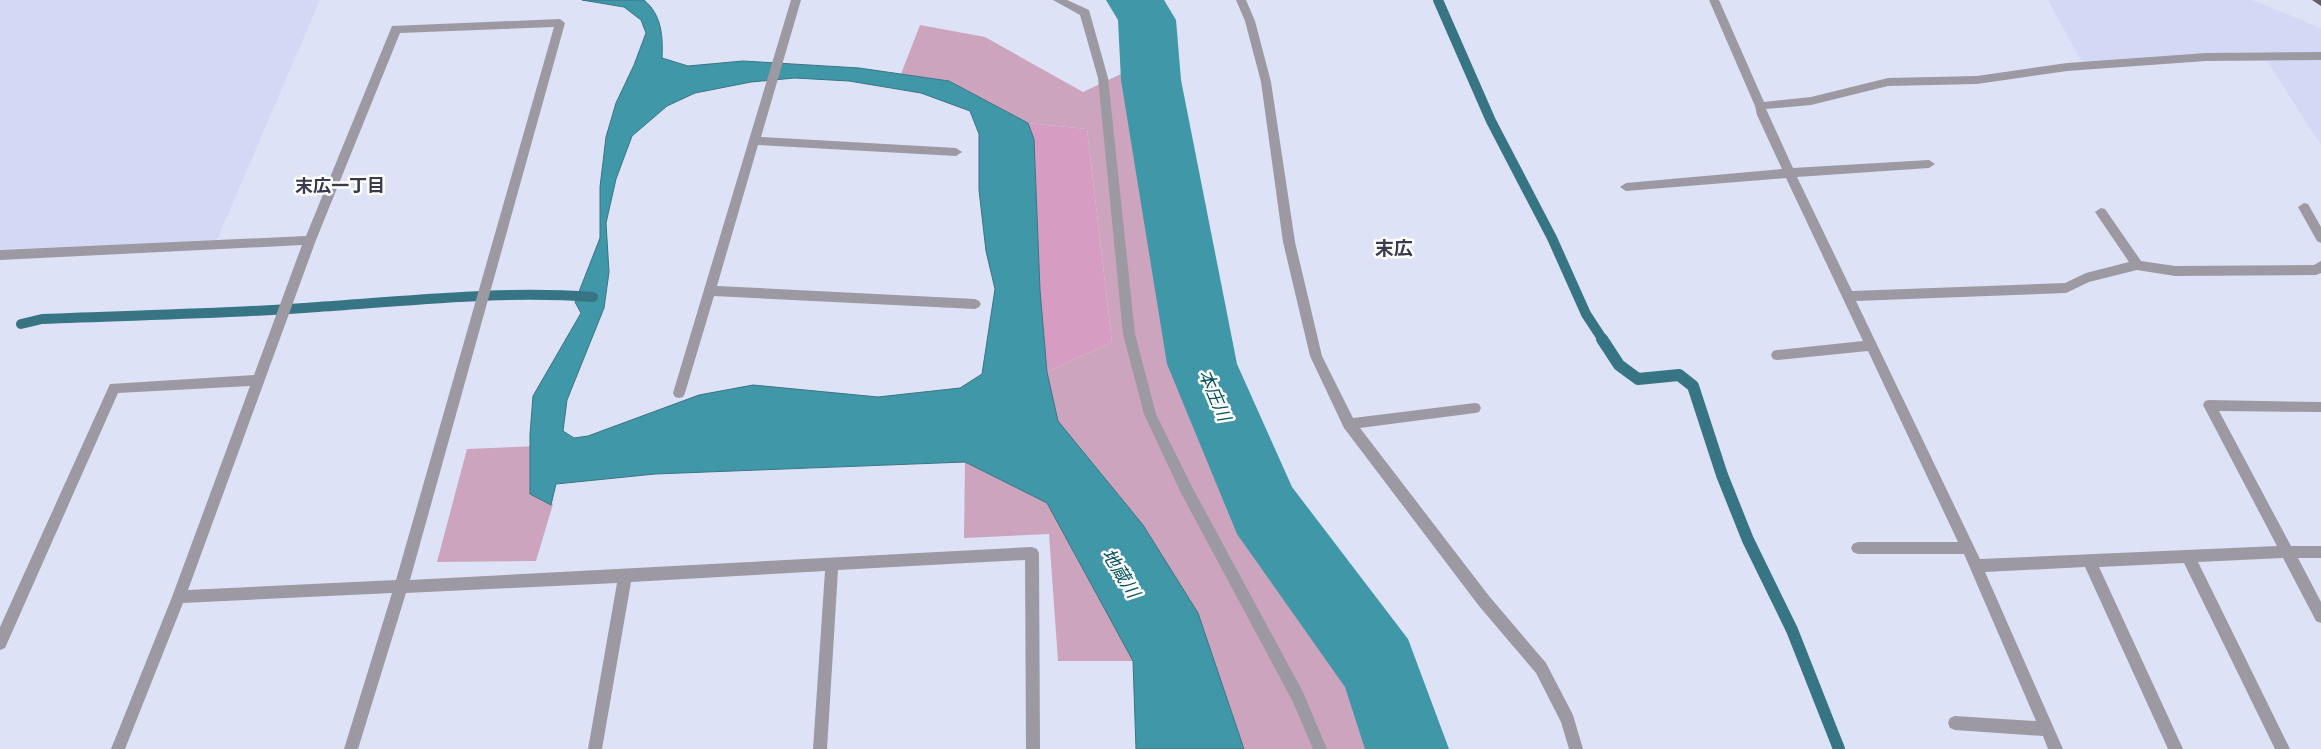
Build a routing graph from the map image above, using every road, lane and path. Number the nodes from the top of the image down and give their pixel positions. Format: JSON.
{"nodes":[{"id":1,"x":796,"y":0,"type":"edge"},
{"id":2,"x":1058,"y":0,"type":"edge"},
{"id":3,"x":1241,"y":0,"type":"edge"},
{"id":4,"x":1714,"y":0,"type":"edge"},
{"id":5,"x":2317,"y":0,"type":"edge"},
{"id":6,"x":2321,"y":2,"type":"edge"},
{"id":7,"x":2321,"y":56,"type":"edge"},
{"id":8,"x":1760,"y":106,"type":"junction"},
{"id":9,"x":754,"y":141,"type":"junction"},
{"id":10,"x":956,"y":152,"type":"dead end"},
{"id":11,"x":1929,"y":164,"type":"dead end"},
{"id":12,"x":1789,"y":173,"type":"junction"},
{"id":13,"x":1626,"y":187,"type":"dead end"},
{"id":14,"x":2304,"y":207,"type":"dead end"},
{"id":15,"x":2101,"y":212,"type":"dead end"},
{"id":16,"x":2321,"y":238,"type":"edge"},
{"id":17,"x":310,"y":240,"type":"junction"},
{"id":18,"x":0,"y":255,"type":"edge"},
{"id":19,"x":2137,"y":265,"type":"junction"},
{"id":20,"x":2321,"y":266,"type":"edge"},
{"id":21,"x":710,"y":291,"type":"junction"},
{"id":22,"x":1849,"y":296,"type":"junction"},
{"id":23,"x":975,"y":304,"type":"dead end"},
{"id":24,"x":1872,"y":344,"type":"junction"},
{"id":25,"x":1777,"y":355,"type":"dead end"},
{"id":26,"x":259,"y":380,"type":"junction"},
{"id":27,"x":679,"y":393,"type":"dead end"},
{"id":28,"x":2321,"y":407,"type":"edge"},
{"id":29,"x":1475,"y":408,"type":"dead end"},
{"id":30,"x":1349,"y":424,"type":"junction"},
{"id":31,"x":1858,"y":548,"type":"dead end"},
{"id":32,"x":1968,"y":548,"type":"junction"},
{"id":33,"x":2286,"y":552,"type":"junction"},
{"id":34,"x":2321,"y":552,"type":"edge"},
{"id":35,"x":2188,"y":556,"type":"junction"},
{"id":36,"x":2089,"y":561,"type":"junction"},
{"id":37,"x":832,"y":562,"type":"junction"},
{"id":38,"x":1976,"y":566,"type":"junction"},
{"id":39,"x":625,"y":576,"type":"junction"},
{"id":40,"x":401,"y":586,"type":"junction"},
{"id":41,"x":179,"y":597,"type":"junction"},
{"id":42,"x":2321,"y":616,"type":"edge"},
{"id":43,"x":0,"y":643,"type":"edge"},
{"id":44,"x":1955,"y":723,"type":"dead end"},
{"id":45,"x":2047,"y":729,"type":"junction"},
{"id":46,"x":118,"y":749,"type":"edge"},
{"id":47,"x":351,"y":749,"type":"edge"},
{"id":48,"x":595,"y":749,"type":"edge"},
{"id":49,"x":820,"y":749,"type":"edge"},
{"id":50,"x":1034,"y":749,"type":"edge"},
{"id":51,"x":1320,"y":749,"type":"edge"},
{"id":52,"x":1576,"y":749,"type":"edge"},
{"id":53,"x":2056,"y":749,"type":"edge"},
{"id":54,"x":2176,"y":749,"type":"edge"},
{"id":55,"x":2283,"y":749,"type":"edge"}],
"edges":[{"from":1,"to":9,"type":"street"},
{"from":2,"to":51,"type":"street"},
{"from":3,"to":30,"type":"street"},
{"from":4,"to":8,"type":"street"},
{"from":5,"to":6,"type":"main road"},
{"from":7,"to":8,"type":"street"},
{"from":8,"to":12,"type":"street"},
{"from":9,"to":10,"type":"street"},
{"from":9,"to":21,"type":"street"},
{"from":11,"to":12,"type":"street"},
{"from":12,"to":13,"type":"street"},
{"from":12,"to":22,"type":"street"},
{"from":14,"to":16,"type":"street"},
{"from":15,"to":19,"type":"street"},
{"from":17,"to":18,"type":"street"},
{"from":17,"to":26,"type":"street"},
{"from":17,"to":40,"type":"street"},
{"from":19,"to":20,"type":"street"},
{"from":19,"to":22,"type":"street"},
{"from":21,"to":23,"type":"street"},
{"from":21,"to":27,"type":"street"},
{"from":22,"to":24,"type":"street"},
{"from":24,"to":25,"type":"street"},
{"from":24,"to":32,"type":"street"},
{"from":26,"to":41,"type":"street"},
{"from":26,"to":43,"type":"street"},
{"from":28,"to":33,"type":"street"},
{"from":29,"to":30,"type":"street"},
{"from":30,"to":52,"type":"street"},
{"from":31,"to":32,"type":"street"},
{"from":32,"to":38,"type":"street"},
{"from":33,"to":34,"type":"street"},
{"from":33,"to":35,"type":"street"},
{"from":33,"to":42,"type":"street"},
{"from":35,"to":36,"type":"street"},
{"from":35,"to":55,"type":"street"},
{"from":36,"to":38,"type":"street"},
{"from":36,"to":54,"type":"street"},
{"from":37,"to":39,"type":"street"},
{"from":37,"to":49,"type":"street"},
{"from":37,"to":50,"type":"street"},
{"from":38,"to":45,"type":"street"},
{"from":39,"to":40,"type":"street"},
{"from":39,"to":48,"type":"street"},
{"from":40,"to":41,"type":"street"},
{"from":40,"to":47,"type":"street"},
{"from":41,"to":46,"type":"street"},
{"from":44,"to":45,"type":"street"},
{"from":45,"to":53,"type":"street"}]}
